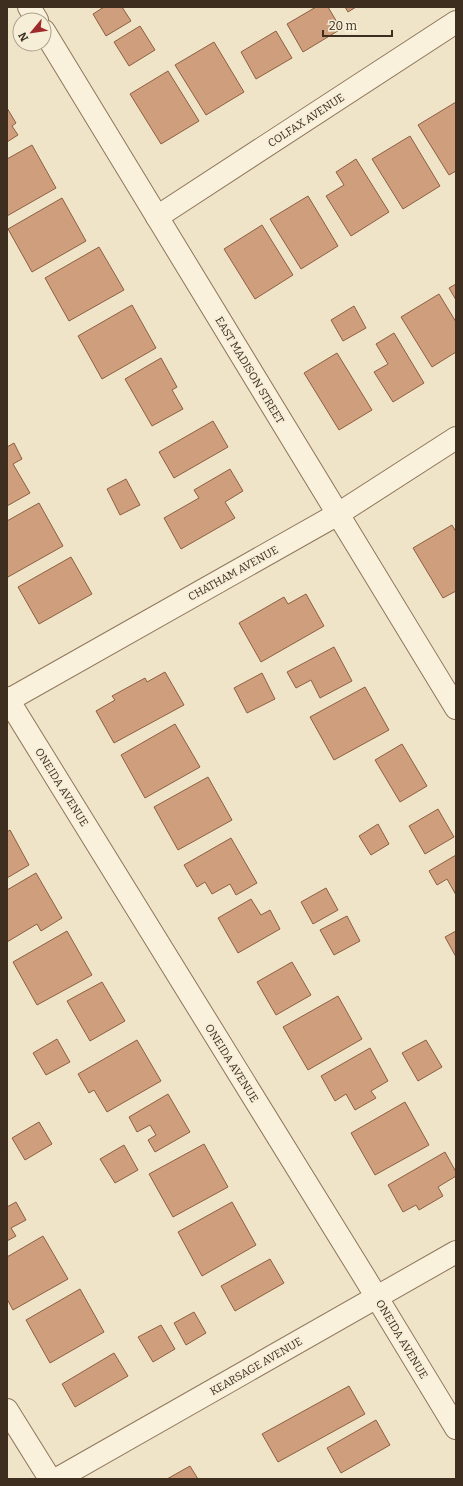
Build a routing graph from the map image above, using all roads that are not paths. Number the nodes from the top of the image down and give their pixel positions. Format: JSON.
{"nodes":[{"id":1,"x":456,"y":22,"type":"edge"},
{"id":2,"x":52,"y":44,"type":"edge"},
{"id":3,"x":157,"y":217,"type":"junction"},
{"id":4,"x":456,"y":438,"type":"edge"},
{"id":5,"x":338,"y":514,"type":"junction"},
{"id":6,"x":7,"y":700,"type":"edge"},
{"id":7,"x":456,"y":708,"type":"edge"},
{"id":8,"x":456,"y":1252,"type":"edge"},
{"id":9,"x":377,"y":1297,"type":"junction"},
{"id":10,"x":7,"y":1410,"type":"edge"},
{"id":11,"x":456,"y":1428,"type":"edge"},
{"id":12,"x":50,"y":1479,"type":"edge"},
{"id":13,"x":57,"y":1479,"type":"edge"}],
"edges":[{"from":1,"to":3,"type":"street","name":"COLFAX AVENUE"},
{"from":2,"to":3,"type":"street","name":"EAST MADISON STREET"},
{"from":3,"to":5,"type":"street","name":"EAST MADISON STREET"},
{"from":4,"to":5,"type":"street","name":"CHATHAM AVENUE"},
{"from":5,"to":6,"type":"street","name":"CHATHAM AVENUE"},
{"from":5,"to":7,"type":"street","name":"EAST MADISON STREET"},
{"from":6,"to":9,"type":"street","name":"ONEIDA AVENUE"},
{"from":8,"to":9,"type":"street","name":"KEARSAGE AVENUE"},
{"from":9,"to":11,"type":"street","name":"ONEIDA AVENUE"},
{"from":9,"to":13,"type":"street","name":"KEARSAGE AVENUE"},
{"from":10,"to":12,"type":"street"}]}
